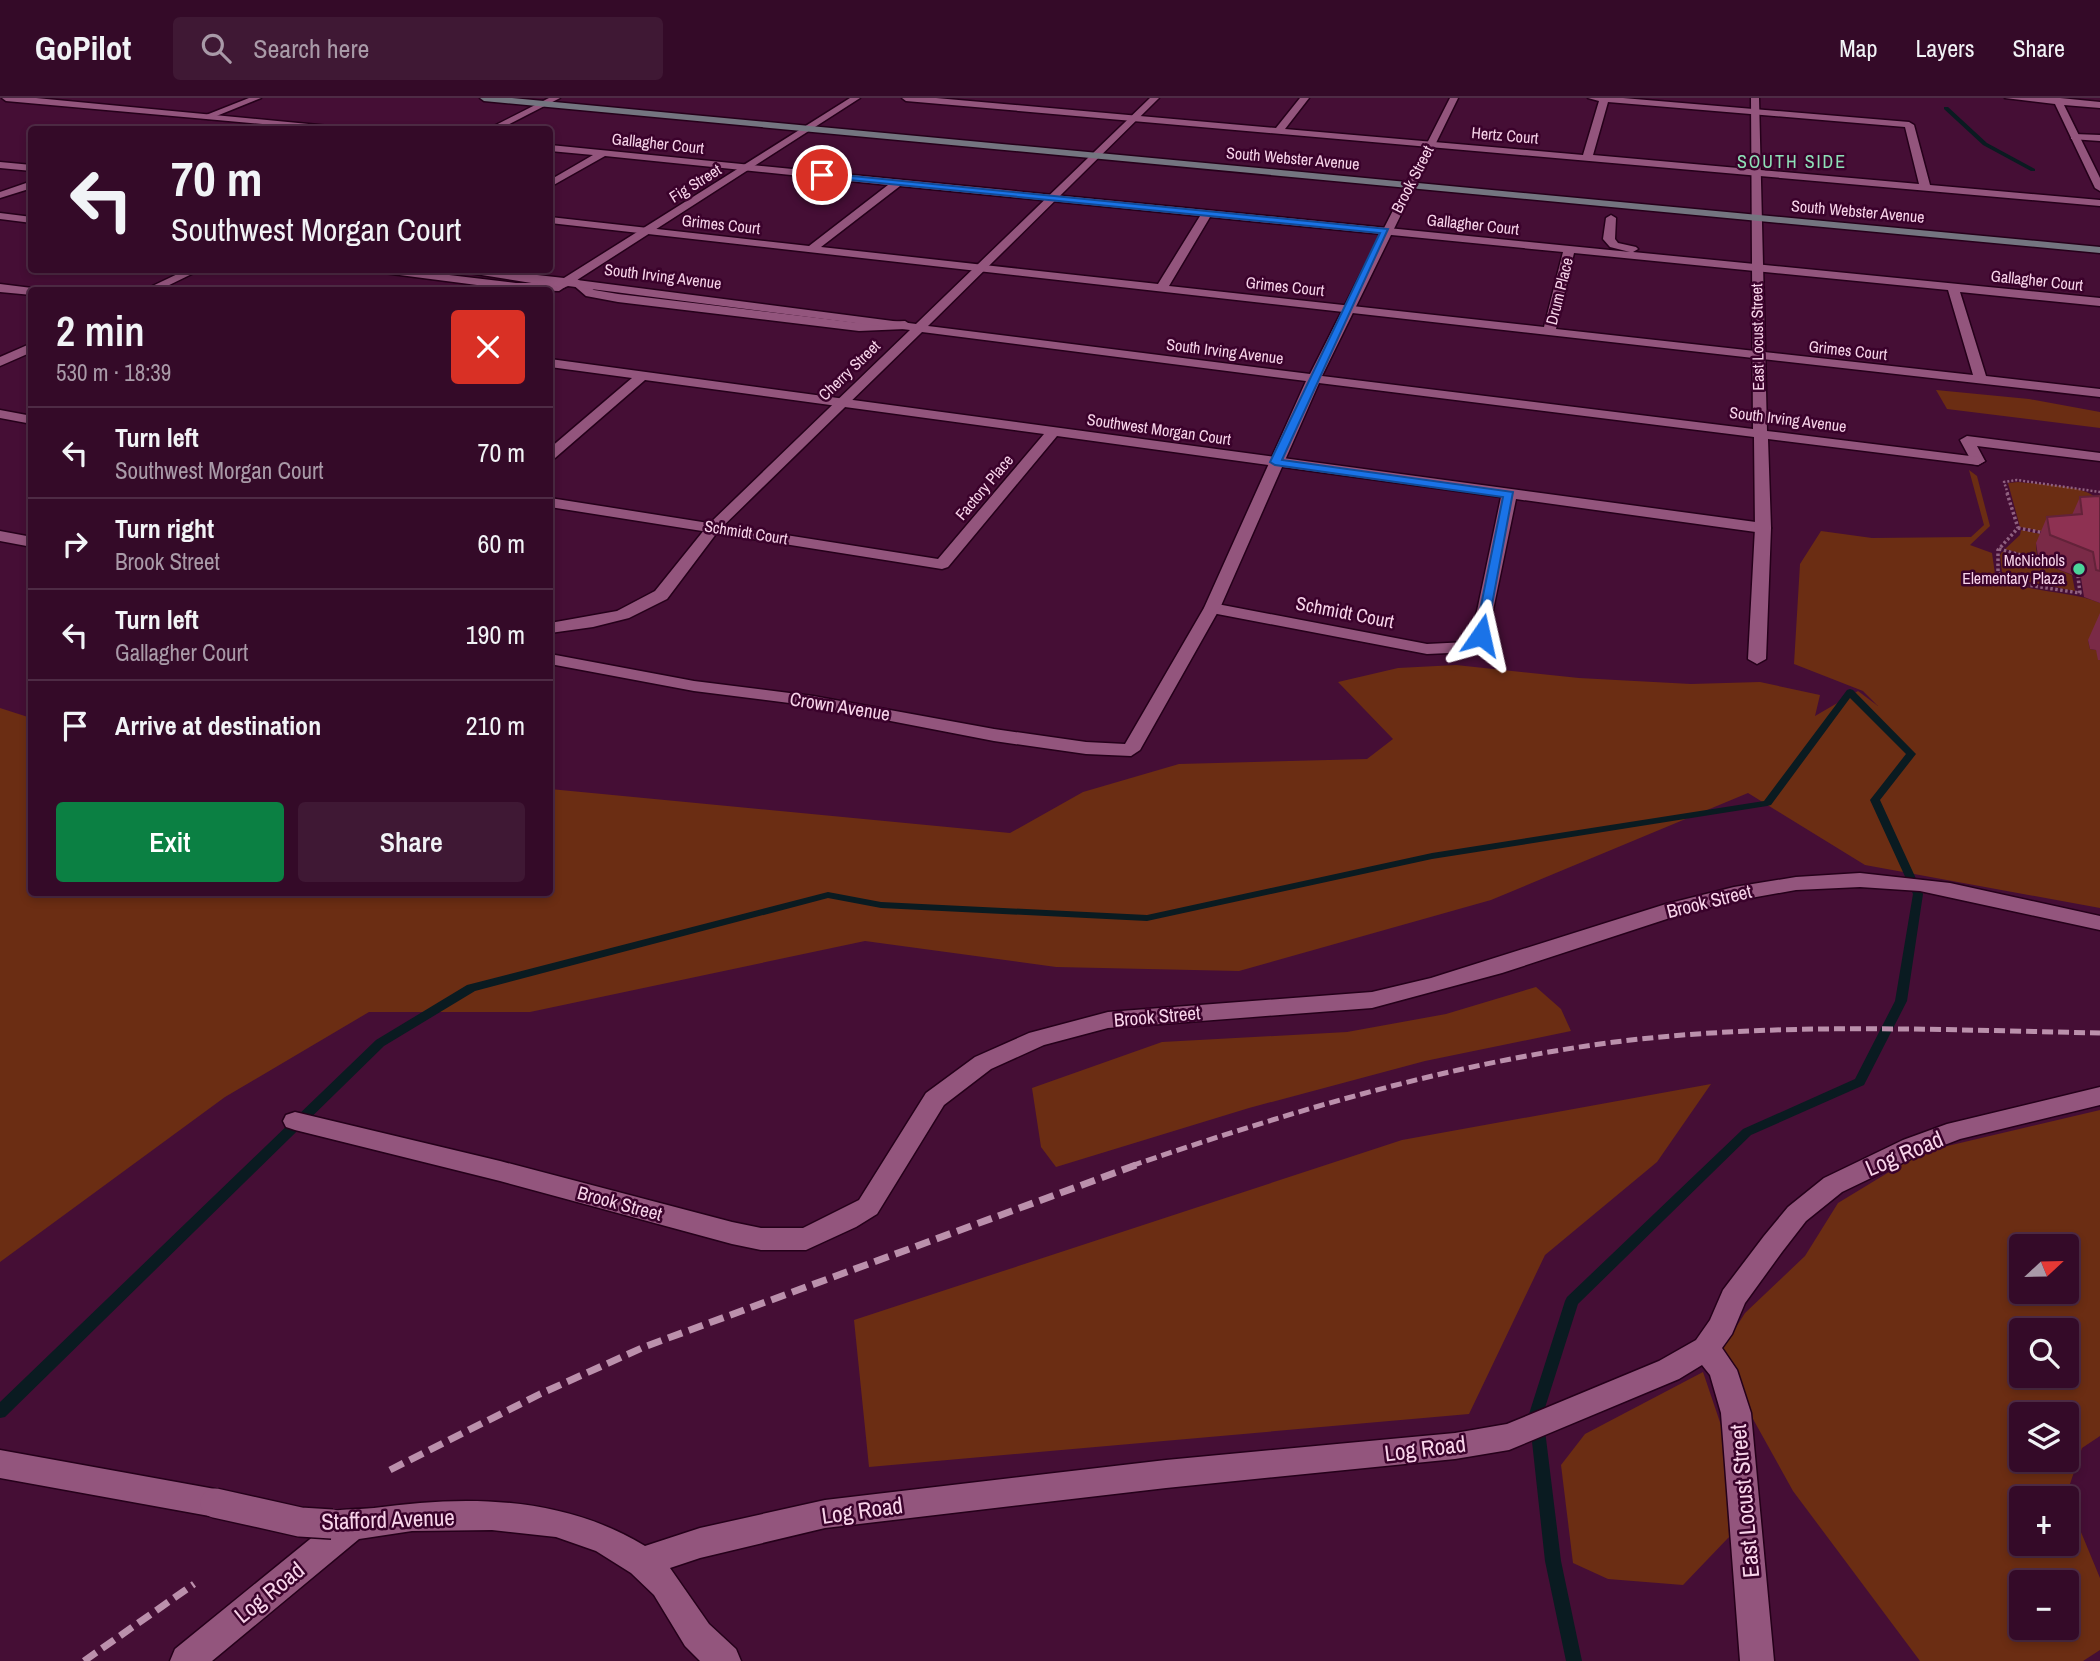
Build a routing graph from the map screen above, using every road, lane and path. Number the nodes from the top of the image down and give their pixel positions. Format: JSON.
{"nodes":[{"id":1,"x":6,"y":98,"type":"edge"},
{"id":2,"x":257,"y":98,"type":"edge"},
{"id":3,"x":484,"y":98,"type":"edge"},
{"id":4,"x":556,"y":98,"type":"edge"},
{"id":5,"x":856,"y":98,"type":"edge"},
{"id":6,"x":906,"y":98,"type":"edge"},
{"id":7,"x":1005,"y":98,"type":"edge"},
{"id":8,"x":1155,"y":98,"type":"edge"},
{"id":9,"x":1305,"y":98,"type":"edge"},
{"id":10,"x":1454,"y":98,"type":"edge"},
{"id":11,"x":1592,"y":98,"type":"edge"},
{"id":12,"x":2009,"y":98,"type":"edge"},
{"id":13,"x":1604,"y":99,"type":"edge"},
{"id":14,"x":2057,"y":100,"type":"edge"},
{"id":15,"x":544,"y":104,"type":"junction"},
{"id":16,"x":1754,"y":104,"type":"edge"},
{"id":17,"x":995,"y":105,"type":"junction"},
{"id":18,"x":2100,"y":105,"type":"edge"},
{"id":19,"x":206,"y":117,"type":"junction"},
{"id":20,"x":1135,"y":118,"type":"junction"},
{"id":21,"x":314,"y":126,"type":"edge"},
{"id":22,"x":497,"y":126,"type":"edge"},
{"id":23,"x":810,"y":128,"type":"junction"},
{"id":24,"x":1278,"y":131,"type":"junction"},
{"id":25,"x":2074,"y":136,"type":"junction"},
{"id":26,"x":2100,"y":138,"type":"edge"},
{"id":27,"x":1429,"y":144,"type":"junction"},
{"id":28,"x":553,"y":148,"type":"edge"},
{"id":29,"x":604,"y":153,"type":"junction"},
{"id":30,"x":1094,"y":155,"type":"junction"},
{"id":31,"x":1587,"y":158,"type":"junction"},
{"id":32,"x":0,"y":165,"type":"edge"},
{"id":33,"x":28,"y":168,"type":"edge"},
{"id":34,"x":748,"y":168,"type":"junction"},
{"id":35,"x":1754,"y":173,"type":"junction"},
{"id":36,"x":553,"y":182,"type":"edge"},
{"id":37,"x":897,"y":183,"type":"junction"},
{"id":38,"x":28,"y":185,"type":"edge"},
{"id":39,"x":1410,"y":185,"type":"junction"},
{"id":40,"x":1925,"y":187,"type":"junction"},
{"id":41,"x":2100,"y":188,"type":"edge"},
{"id":42,"x":0,"y":195,"type":"edge"},
{"id":43,"x":1054,"y":197,"type":"junction"},
{"id":44,"x":2100,"y":203,"type":"edge"},
{"id":45,"x":1208,"y":212,"type":"junction"},
{"id":46,"x":0,"y":216,"type":"edge"},
{"id":47,"x":1757,"y":217,"type":"junction"},
{"id":48,"x":1611,"y":218,"type":"dead end"},
{"id":49,"x":28,"y":220,"type":"edge"},
{"id":50,"x":553,"y":220,"type":"edge"},
{"id":51,"x":647,"y":231,"type":"junction"},
{"id":52,"x":1385,"y":231,"type":"junction"},
{"id":53,"x":811,"y":249,"type":"junction"},
{"id":54,"x":1569,"y":249,"type":"junction"},
{"id":55,"x":2100,"y":250,"type":"edge"},
{"id":56,"x":1756,"y":264,"type":"junction"},
{"id":57,"x":978,"y":268,"type":"junction"},
{"id":58,"x":187,"y":273,"type":"edge"},
{"id":59,"x":407,"y":273,"type":"edge"},
{"id":60,"x":487,"y":273,"type":"edge"},
{"id":61,"x":563,"y":286,"type":"edge"},
{"id":62,"x":157,"y":287,"type":"edge"},
{"id":63,"x":516,"y":287,"type":"edge"},
{"id":64,"x":516,"y":287,"type":"edge"},
{"id":65,"x":0,"y":288,"type":"edge"},
{"id":66,"x":1953,"y":288,"type":"junction"},
{"id":67,"x":1161,"y":289,"type":"junction"},
{"id":68,"x":28,"y":292,"type":"edge"},
{"id":69,"x":2100,"y":302,"type":"edge"},
{"id":70,"x":1347,"y":309,"type":"junction"},
{"id":71,"x":912,"y":326,"type":"junction"},
{"id":72,"x":1549,"y":332,"type":"junction"},
{"id":73,"x":28,"y":349,"type":"edge"},
{"id":74,"x":1758,"y":356,"type":"junction"},
{"id":75,"x":0,"y":362,"type":"edge"},
{"id":76,"x":553,"y":363,"type":"edge"},
{"id":77,"x":642,"y":376,"type":"junction"},
{"id":78,"x":1315,"y":379,"type":"junction"},
{"id":79,"x":1981,"y":380,"type":"junction"},
{"id":80,"x":2100,"y":393,"type":"edge"},
{"id":81,"x":839,"y":404,"type":"junction"},
{"id":82,"x":0,"y":414,"type":"edge"},
{"id":83,"x":28,"y":419,"type":"edge"},
{"id":84,"x":1053,"y":432,"type":"junction"},
{"id":85,"x":1759,"y":433,"type":"junction"},
{"id":86,"x":553,"y":452,"type":"edge"},
{"id":87,"x":2100,"y":457,"type":"edge"},
{"id":88,"x":1275,"y":462,"type":"junction"},
{"id":89,"x":2100,"y":492,"type":"edge"},
{"id":90,"x":1509,"y":494,"type":"junction"},
{"id":91,"x":553,"y":502,"type":"edge"},
{"id":92,"x":714,"y":527,"type":"junction"},
{"id":93,"x":1763,"y":528,"type":"junction"},
{"id":94,"x":2018,"y":528,"type":"junction"},
{"id":95,"x":2058,"y":536,"type":"edge"},
{"id":96,"x":0,"y":537,"type":"edge"},
{"id":97,"x":28,"y":541,"type":"edge"},
{"id":98,"x":1999,"y":549,"type":"junction"},
{"id":99,"x":2039,"y":559,"type":"dead end"},
{"id":100,"x":942,"y":564,"type":"joint"},
{"id":101,"x":2078,"y":577,"type":"dead end"},
{"id":102,"x":1212,"y":608,"type":"junction"},
{"id":103,"x":553,"y":627,"type":"edge"},
{"id":104,"x":1758,"y":659,"type":"dead end"},
{"id":105,"x":553,"y":660,"type":"edge"},
{"id":106,"x":1130,"y":750,"type":"joint"},
{"id":107,"x":2100,"y":923,"type":"edge"},
{"id":108,"x":2100,"y":1096,"type":"edge"},
{"id":109,"x":295,"y":1121,"type":"dead end"},
{"id":110,"x":1706,"y":1348,"type":"junction"},
{"id":111,"x":0,"y":1464,"type":"edge"},
{"id":112,"x":342,"y":1524,"type":"junction"},
{"id":113,"x":642,"y":1562,"type":"junction"},
{"id":114,"x":187,"y":1661,"type":"edge"},
{"id":115,"x":724,"y":1661,"type":"edge"},
{"id":116,"x":1757,"y":1661,"type":"edge"}],
"edges":[{"from":1,"to":19,"type":"street"},
{"from":2,"to":19,"type":"street"},
{"from":3,"to":15,"type":"street","name":"South Webster Avenue"},
{"from":4,"to":15,"type":"street"},
{"from":5,"to":23,"type":"street","name":"Fig Street"},
{"from":6,"to":17,"type":"street","name":"Hertz Court"},
{"from":7,"to":17,"type":"street"},
{"from":8,"to":20,"type":"street","name":"Cherry Street"},
{"from":9,"to":24,"type":"street"},
{"from":10,"to":27,"type":"street","name":"Brook Street"},
{"from":11,"to":13,"type":"street"},
{"from":12,"to":14,"type":"street"},
{"from":13,"to":16,"type":"street"},
{"from":13,"to":31,"type":"street"},
{"from":14,"to":18,"type":"street"},
{"from":14,"to":25,"type":"street"},
{"from":15,"to":22,"type":"street"},
{"from":15,"to":23,"type":"street","name":"South Webster Avenue"},
{"from":16,"to":35,"type":"street","name":"East Locust Street"},
{"from":16,"to":40,"type":"street"},
{"from":17,"to":20,"type":"street","name":"Hertz Court"},
{"from":19,"to":21,"type":"street"},
{"from":20,"to":24,"type":"street","name":"Hertz Court"},
{"from":20,"to":30,"type":"street","name":"Cherry Street"},
{"from":23,"to":30,"type":"street","name":"South Webster Avenue"},
{"from":23,"to":34,"type":"street","name":"Fig Street"},
{"from":24,"to":27,"type":"street","name":"Hertz Court"},
{"from":25,"to":26,"type":"street"},
{"from":25,"to":41,"type":"street"},
{"from":27,"to":31,"type":"street","name":"Hertz Court"},
{"from":27,"to":39,"type":"street","name":"Brook Street"},
{"from":28,"to":29,"type":"street","name":"Gallagher Court"},
{"from":29,"to":34,"type":"street","name":"Gallagher Court"},
{"from":29,"to":36,"type":"street"},
{"from":30,"to":39,"type":"street","name":"South Webster Avenue"},
{"from":30,"to":43,"type":"street","name":"Cherry Street"},
{"from":31,"to":35,"type":"street","name":"Hertz Court"},
{"from":32,"to":33,"type":"street"},
{"from":34,"to":37,"type":"street","name":"Gallagher Court"},
{"from":34,"to":51,"type":"street","name":"Fig Street"},
{"from":35,"to":40,"type":"street","name":"Hertz Court"},
{"from":35,"to":47,"type":"street","name":"East Locust Street"},
{"from":37,"to":43,"type":"street","name":"Gallagher Court"},
{"from":37,"to":53,"type":"street"},
{"from":38,"to":42,"type":"street"},
{"from":39,"to":47,"type":"street","name":"South Webster Avenue"},
{"from":39,"to":52,"type":"street","name":"Brook Street"},
{"from":40,"to":44,"type":"street","name":"Hertz Court"},
{"from":43,"to":45,"type":"street","name":"Gallagher Court"},
{"from":43,"to":57,"type":"street","name":"Cherry Street"},
{"from":45,"to":52,"type":"street","name":"Gallagher Court"},
{"from":45,"to":67,"type":"street"},
{"from":46,"to":49,"type":"street"},
{"from":47,"to":55,"type":"street","name":"South Webster Avenue"},
{"from":47,"to":56,"type":"street","name":"East Locust Street"},
{"from":48,"to":56,"type":"street"},
{"from":50,"to":51,"type":"street","name":"Grimes Court"},
{"from":51,"to":53,"type":"street","name":"Grimes Court"},
{"from":51,"to":61,"type":"street","name":"Fig Street"},
{"from":52,"to":54,"type":"street","name":"Gallagher Court"},
{"from":52,"to":70,"type":"street","name":"Brook Street"},
{"from":53,"to":57,"type":"street","name":"Grimes Court"},
{"from":54,"to":56,"type":"street","name":"Gallagher Court"},
{"from":54,"to":72,"type":"street","name":"Drum Place"},
{"from":56,"to":66,"type":"street","name":"Gallagher Court"},
{"from":56,"to":74,"type":"street","name":"East Locust Street"},
{"from":57,"to":67,"type":"street","name":"Grimes Court"},
{"from":57,"to":71,"type":"street","name":"Cherry Street"},
{"from":58,"to":62,"type":"street"},
{"from":59,"to":64,"type":"street"},
{"from":60,"to":61,"type":"street","name":"South Irving Avenue"},
{"from":61,"to":63,"type":"street"},
{"from":61,"to":71,"type":"street","name":"South Irving Avenue"},
{"from":65,"to":68,"type":"street"},
{"from":66,"to":69,"type":"street","name":"Gallagher Court"},
{"from":66,"to":79,"type":"street"},
{"from":67,"to":70,"type":"street","name":"Grimes Court"},
{"from":70,"to":72,"type":"street","name":"Grimes Court"},
{"from":70,"to":78,"type":"street","name":"Brook Street"},
{"from":71,"to":78,"type":"street","name":"South Irving Avenue"},
{"from":71,"to":81,"type":"street","name":"Cherry Street"},
{"from":72,"to":74,"type":"street","name":"Grimes Court"},
{"from":73,"to":75,"type":"street"},
{"from":74,"to":79,"type":"street","name":"Grimes Court"},
{"from":74,"to":85,"type":"street","name":"East Locust Street"},
{"from":76,"to":77,"type":"street","name":"Southwest Morgan Court"},
{"from":77,"to":81,"type":"street","name":"Southwest Morgan Court"},
{"from":77,"to":86,"type":"street"},
{"from":78,"to":85,"type":"street","name":"South Irving Avenue"},
{"from":78,"to":88,"type":"street","name":"Brook Street"},
{"from":79,"to":80,"type":"street","name":"Grimes Court"},
{"from":81,"to":84,"type":"street","name":"Southwest Morgan Court"},
{"from":81,"to":92,"type":"street","name":"Cherry Street"},
{"from":82,"to":83,"type":"street"},
{"from":84,"to":88,"type":"street","name":"Southwest Morgan Court"},
{"from":84,"to":100,"type":"street","name":"Factory Place"},
{"from":85,"to":87,"type":"street","name":"South Irving Avenue"},
{"from":85,"to":93,"type":"street","name":"East Locust Street"},
{"from":88,"to":90,"type":"street","name":"Southwest Morgan Court"},
{"from":88,"to":102,"type":"street","name":"Brook Street"},
{"from":89,"to":94,"type":"path"},
{"from":90,"to":93,"type":"street","name":"Southwest Morgan Court"},
{"from":90,"to":102,"type":"street","name":"Schmidt Court"},
{"from":91,"to":92,"type":"street","name":"Schmidt Court"},
{"from":92,"to":100,"type":"street","name":"Schmidt Court"},
{"from":92,"to":103,"type":"street","name":"Cherry Street"},
{"from":93,"to":104,"type":"street","name":"East Locust Street"},
{"from":94,"to":95,"type":"path"},
{"from":94,"to":98,"type":"path"},
{"from":96,"to":97,"type":"street"},
{"from":98,"to":99,"type":"path"},
{"from":98,"to":101,"type":"path"},
{"from":102,"to":106,"type":"street","name":"Brook Street"},
{"from":105,"to":106,"type":"street","name":"Crown Avenue"},
{"from":107,"to":109,"type":"street","name":"Brook Street"},
{"from":108,"to":110,"type":"street","name":"Log Road"},
{"from":110,"to":113,"type":"street","name":"Log Road"},
{"from":110,"to":116,"type":"street","name":"East Locust Street"},
{"from":111,"to":112,"type":"street","name":"Stafford Avenue","bridge":true},
{"from":112,"to":113,"type":"street","name":"Stafford Avenue"},
{"from":112,"to":114,"type":"street","name":"Log Road"},
{"from":113,"to":115,"type":"street","name":"Stafford Avenue"}]}
